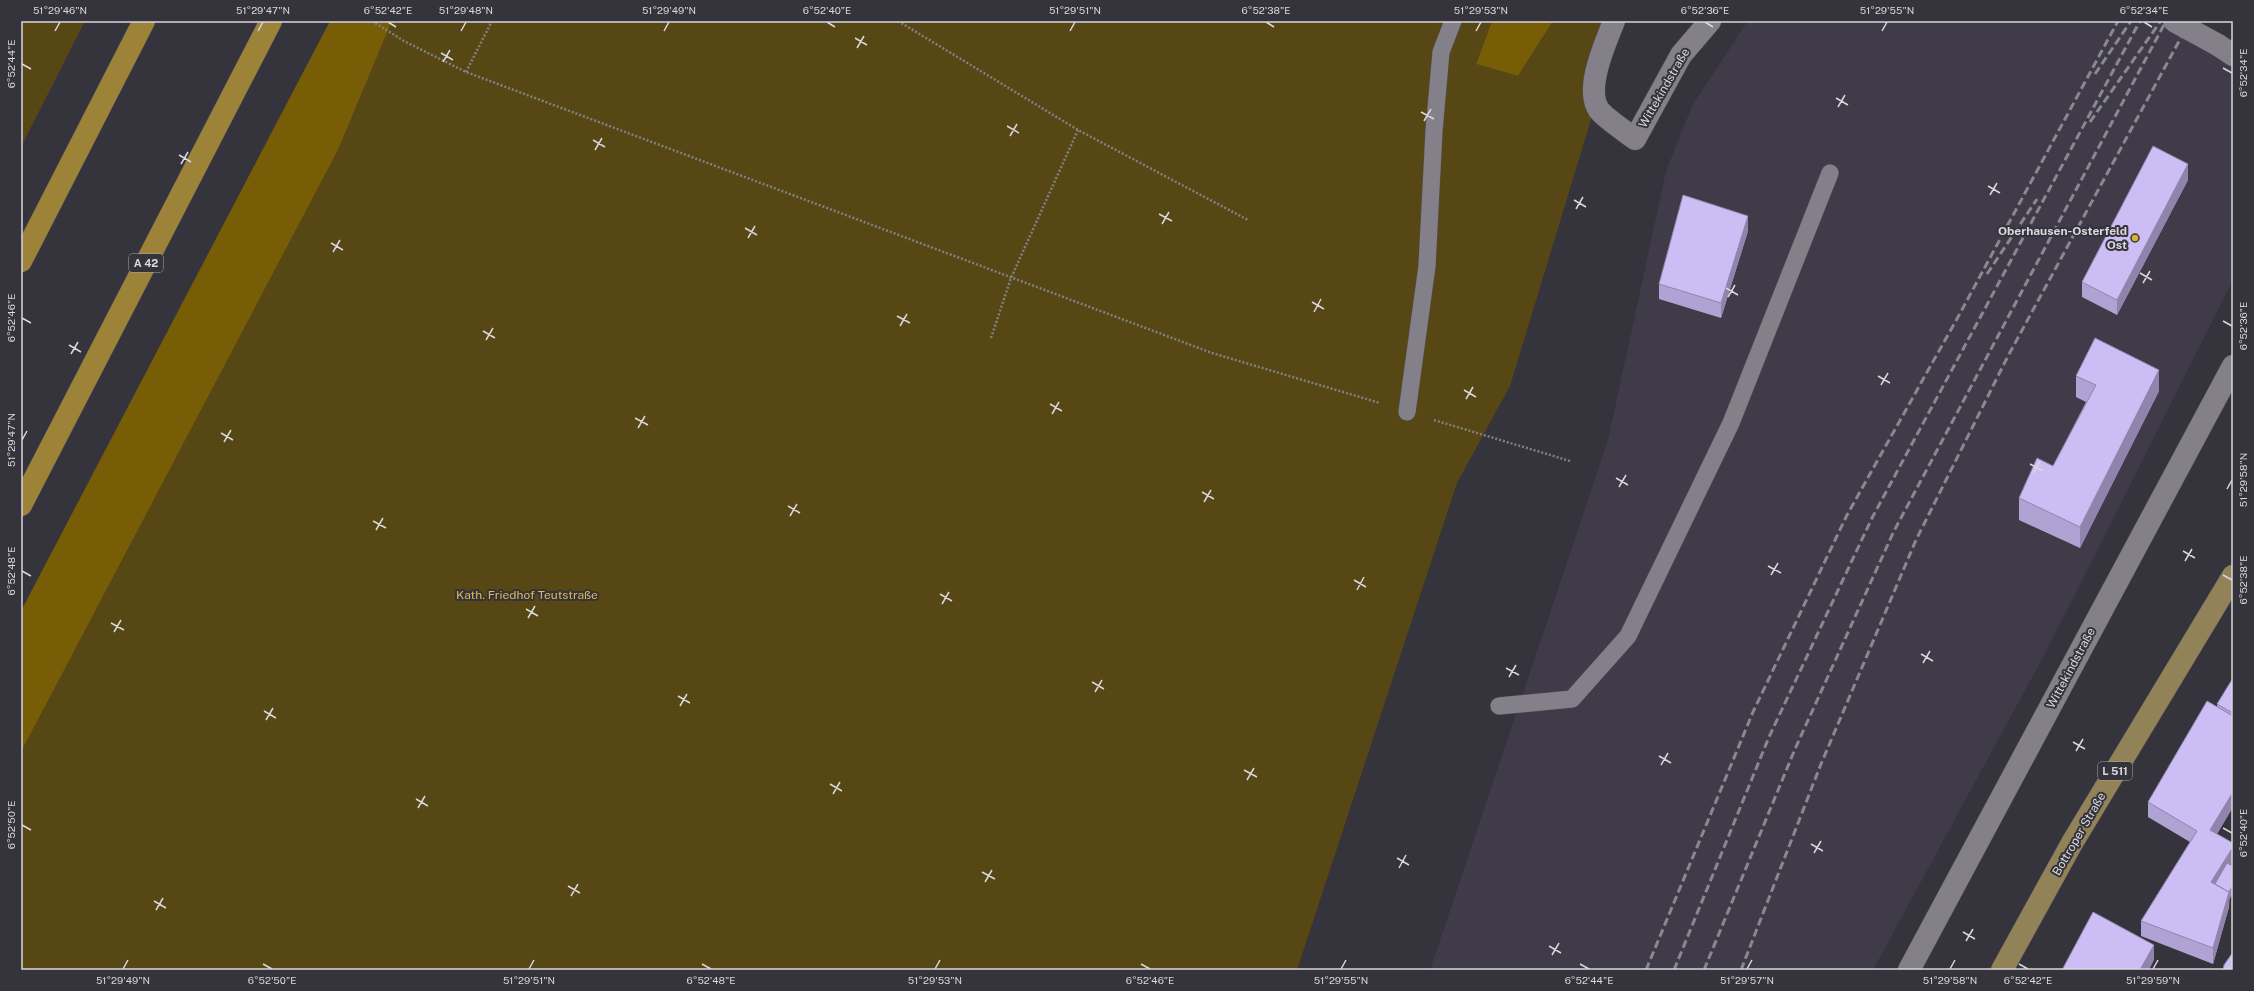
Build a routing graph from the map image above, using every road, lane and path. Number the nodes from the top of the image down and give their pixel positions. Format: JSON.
{"nodes":[{"id":1,"x":144,"y":21,"type":"edge"},
{"id":2,"x":271,"y":21,"type":"edge"},
{"id":3,"x":372,"y":21,"type":"edge"},
{"id":4,"x":492,"y":21,"type":"edge"},
{"id":5,"x":898,"y":21,"type":"edge"},
{"id":6,"x":1453,"y":21,"type":"edge"},
{"id":7,"x":1614,"y":21,"type":"edge"},
{"id":8,"x":1710,"y":21,"type":"edge"},
{"id":9,"x":2174,"y":21,"type":"edge"},
{"id":10,"x":2226,"y":50,"type":"edge"},
{"id":11,"x":466,"y":72,"type":"junction"},
{"id":12,"x":1078,"y":130,"type":"junction"},
{"id":13,"x":1830,"y":173,"type":"dead end"},
{"id":14,"x":1248,"y":220,"type":"dead end"},
{"id":15,"x":21,"y":261,"type":"edge"},
{"id":16,"x":1011,"y":278,"type":"junction"},
{"id":17,"x":991,"y":338,"type":"dead end"},
{"id":18,"x":2233,"y":366,"type":"edge"},
{"id":19,"x":1407,"y":412,"type":"junction"},
{"id":20,"x":1570,"y":461,"type":"dead end"},
{"id":21,"x":21,"y":505,"type":"edge"},
{"id":22,"x":2233,"y":576,"type":"edge"},
{"id":23,"x":1499,"y":706,"type":"dead end"},
{"id":24,"x":1909,"y":970,"type":"edge"},
{"id":25,"x":2002,"y":970,"type":"edge"}],
"edges":[{"from":1,"to":15,"type":"highway"},
{"from":2,"to":21,"type":"highway","number":"A 42"},
{"from":3,"to":11,"type":"path"},
{"from":4,"to":11,"type":"path"},
{"from":5,"to":12,"type":"path"},
{"from":6,"to":19,"type":"lane"},
{"from":7,"to":8,"type":"street","name":"Wittekindstraße"},
{"from":9,"to":10,"type":"street","bridge":true},
{"from":11,"to":16,"type":"path"},
{"from":12,"to":14,"type":"path"},
{"from":12,"to":16,"type":"path"},
{"from":13,"to":23,"type":"lane"},
{"from":16,"to":17,"type":"path"},
{"from":16,"to":19,"type":"path"},
{"from":18,"to":24,"type":"street","name":"Wittekindstraße"},
{"from":19,"to":20,"type":"path"},
{"from":22,"to":25,"type":"main road","name":"Bottroper Straße","number":"L 511"}]}
